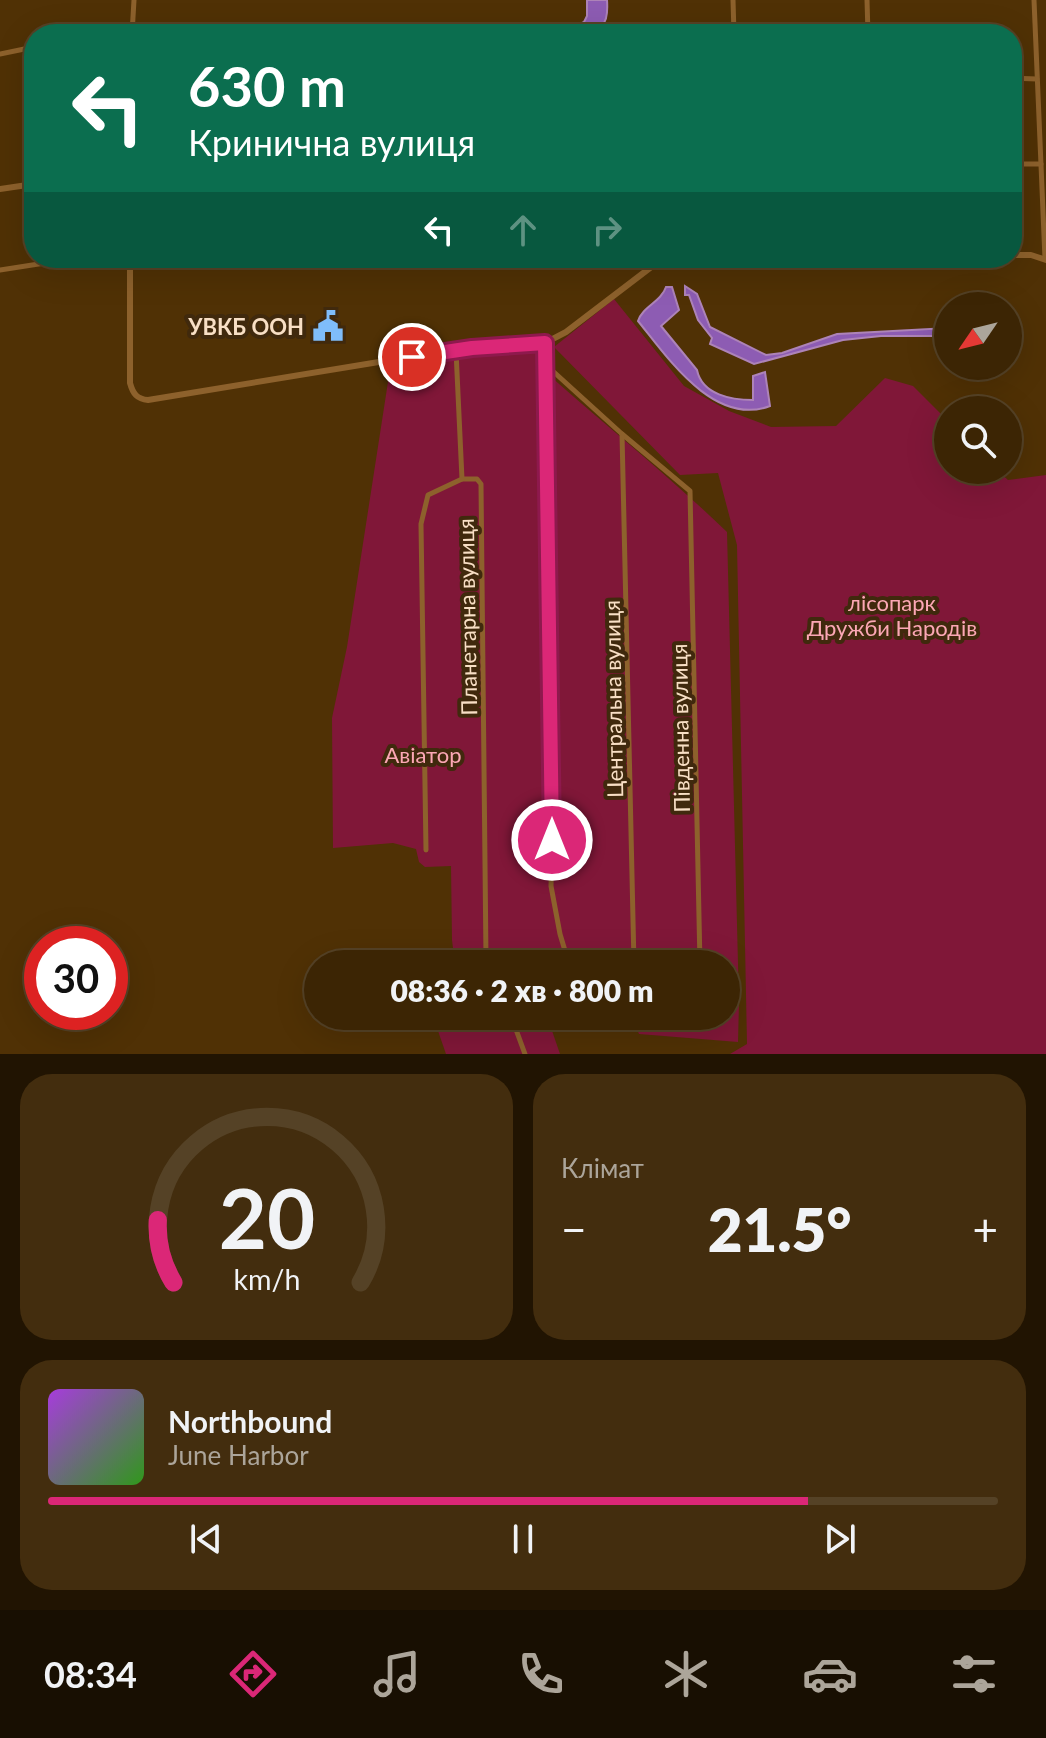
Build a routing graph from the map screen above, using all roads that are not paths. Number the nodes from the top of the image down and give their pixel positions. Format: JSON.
{"nodes":[{"id":1,"x":134,"y":0,"type":"edge"},
{"id":2,"x":733,"y":0,"type":"edge"},
{"id":3,"x":867,"y":0,"type":"edge"},
{"id":4,"x":1034,"y":0,"type":"edge"},
{"id":5,"x":132,"y":24,"type":"edge"},
{"id":6,"x":734,"y":24,"type":"edge"},
{"id":7,"x":868,"y":24,"type":"edge"},
{"id":8,"x":24,"y":49,"type":"edge"},
{"id":9,"x":0,"y":54,"type":"edge"},
{"id":10,"x":1022,"y":78,"type":"edge"},
{"id":11,"x":1037,"y":79,"type":"junction"},
{"id":12,"x":1022,"y":164,"type":"edge"},
{"id":13,"x":1041,"y":164,"type":"junction"},
{"id":14,"x":24,"y":185,"type":"edge"},
{"id":15,"x":0,"y":189,"type":"edge"},
{"id":16,"x":1022,"y":256,"type":"edge"},
{"id":17,"x":1046,"y":259,"type":"edge"},
{"id":18,"x":24,"y":266,"type":"edge"},
{"id":19,"x":130,"y":268,"type":"edge"},
{"id":20,"x":650,"y":268,"type":"edge"},
{"id":21,"x":0,"y":270,"type":"edge"},
{"id":22,"x":545,"y":343,"type":"junction"},
{"id":23,"x":456,"y":351,"type":"junction"},
{"id":24,"x":545,"y":364,"type":"junction"},
{"id":25,"x":622,"y":434,"type":"junction"},
{"id":26,"x":462,"y":479,"type":"junction"},
{"id":27,"x":426,"y":850,"type":"dead end"},
{"id":28,"x":486,"y":950,"type":"edge"},
{"id":29,"x":565,"y":950,"type":"edge"},
{"id":30,"x":634,"y":950,"type":"edge"},
{"id":31,"x":700,"y":950,"type":"edge"},
{"id":32,"x":516,"y":1030,"type":"edge"},
{"id":33,"x":525,"y":1054,"type":"edge"}],
"edges":[{"from":1,"to":5,"type":"street"},
{"from":2,"to":6,"type":"street"},
{"from":3,"to":7,"type":"street"},
{"from":4,"to":11,"type":"street"},
{"from":8,"to":9,"type":"street"},
{"from":10,"to":11,"type":"street"},
{"from":11,"to":13,"type":"street"},
{"from":12,"to":13,"type":"street"},
{"from":13,"to":17,"type":"street"},
{"from":14,"to":15,"type":"street"},
{"from":16,"to":17,"type":"street"},
{"from":18,"to":21,"type":"street"},
{"from":19,"to":23,"type":"street"},
{"from":20,"to":22,"type":"street"},
{"from":22,"to":23,"type":"street"},
{"from":22,"to":24,"type":"street"},
{"from":23,"to":26,"type":"street"},
{"from":24,"to":25,"type":"street"},
{"from":24,"to":29,"type":"street"},
{"from":25,"to":30,"type":"street","name":"Центральна вулиця"},
{"from":25,"to":31,"type":"street","name":"Південна вулиця"},
{"from":26,"to":27,"type":"street"},
{"from":26,"to":28,"type":"street","name":"Планетарна вулиця"},
{"from":32,"to":33,"type":"street"}]}
